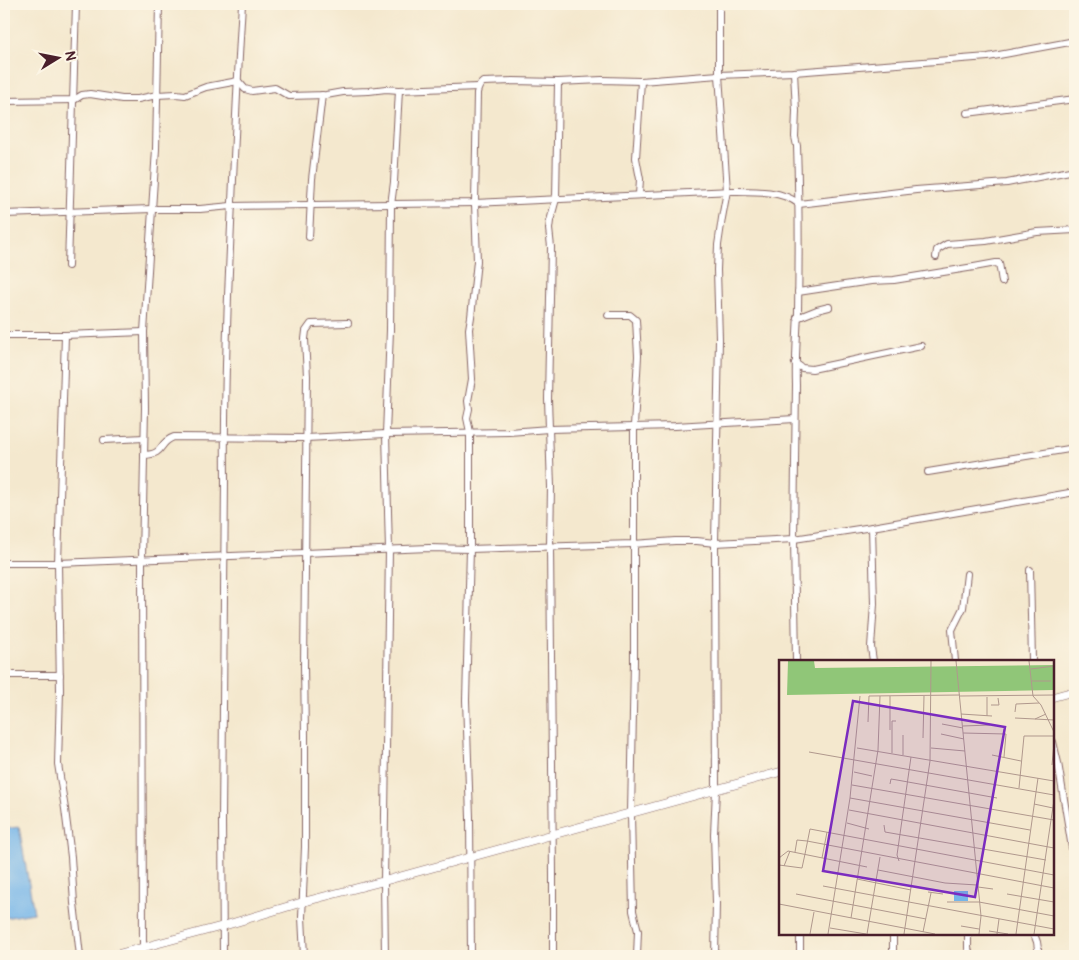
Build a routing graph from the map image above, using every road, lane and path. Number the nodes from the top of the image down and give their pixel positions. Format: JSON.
{"nodes":[{"id":1,"x":76,"y":4,"type":"edge"},
{"id":2,"x":159,"y":4,"type":"edge"},
{"id":3,"x":242,"y":4,"type":"edge"},
{"id":4,"x":719,"y":4,"type":"edge"},
{"id":5,"x":1075,"y":41,"type":"edge"},
{"id":6,"x":794,"y":72,"type":"junction"},
{"id":7,"x":719,"y":75,"type":"junction"},
{"id":8,"x":238,"y":81,"type":"junction"},
{"id":9,"x":641,"y":81,"type":"junction"},
{"id":10,"x":558,"y":82,"type":"junction"},
{"id":11,"x":478,"y":87,"type":"junction"},
{"id":12,"x":399,"y":90,"type":"junction"},
{"id":13,"x":157,"y":95,"type":"junction"},
{"id":14,"x":322,"y":95,"type":"junction"},
{"id":15,"x":1075,"y":99,"type":"edge"},
{"id":16,"x":74,"y":100,"type":"junction"},
{"id":17,"x":4,"y":101,"type":"edge"},
{"id":18,"x":967,"y":112,"type":"dead end"},
{"id":19,"x":1075,"y":170,"type":"edge"},
{"id":20,"x":727,"y":191,"type":"junction"},
{"id":21,"x":639,"y":195,"type":"junction"},
{"id":22,"x":556,"y":199,"type":"junction"},
{"id":23,"x":474,"y":203,"type":"junction"},
{"id":24,"x":391,"y":204,"type":"junction"},
{"id":25,"x":799,"y":204,"type":"junction"},
{"id":26,"x":310,"y":205,"type":"junction"},
{"id":27,"x":231,"y":206,"type":"junction"},
{"id":28,"x":152,"y":209,"type":"junction"},
{"id":29,"x":70,"y":212,"type":"junction"},
{"id":30,"x":4,"y":214,"type":"edge"},
{"id":31,"x":1075,"y":230,"type":"edge"},
{"id":32,"x":309,"y":237,"type":"dead end"},
{"id":33,"x":936,"y":257,"type":"dead end"},
{"id":34,"x":68,"y":266,"type":"dead end"},
{"id":35,"x":1002,"y":282,"type":"dead end"},
{"id":36,"x":798,"y":292,"type":"junction"},
{"id":37,"x":830,"y":307,"type":"dead end"},
{"id":38,"x":608,"y":314,"type":"dead end"},
{"id":39,"x":797,"y":318,"type":"junction"},
{"id":40,"x":348,"y":323,"type":"dead end"},
{"id":41,"x":144,"y":332,"type":"junction"},
{"id":42,"x":4,"y":335,"type":"edge"},
{"id":43,"x":66,"y":335,"type":"junction"},
{"id":44,"x":921,"y":346,"type":"dead end"},
{"id":45,"x":795,"y":363,"type":"junction"},
{"id":46,"x":795,"y":419,"type":"junction"},
{"id":47,"x":717,"y":422,"type":"junction"},
{"id":48,"x":634,"y":426,"type":"junction"},
{"id":49,"x":549,"y":429,"type":"junction"},
{"id":50,"x":470,"y":432,"type":"junction"},
{"id":51,"x":386,"y":434,"type":"junction"},
{"id":52,"x":144,"y":438,"type":"junction"},
{"id":53,"x":224,"y":438,"type":"junction"},
{"id":54,"x":306,"y":438,"type":"junction"},
{"id":55,"x":104,"y":440,"type":"dead end"},
{"id":56,"x":1075,"y":448,"type":"edge"},
{"id":57,"x":144,"y":455,"type":"junction"},
{"id":58,"x":928,"y":472,"type":"dead end"},
{"id":59,"x":1075,"y":492,"type":"edge"},
{"id":60,"x":872,"y":527,"type":"junction"},
{"id":61,"x":794,"y":539,"type":"junction"},
{"id":62,"x":715,"y":543,"type":"junction"},
{"id":63,"x":633,"y":544,"type":"junction"},
{"id":64,"x":550,"y":546,"type":"junction"},
{"id":65,"x":470,"y":549,"type":"junction"},
{"id":66,"x":389,"y":550,"type":"junction"},
{"id":67,"x":305,"y":553,"type":"junction"},
{"id":68,"x":224,"y":556,"type":"junction"},
{"id":69,"x":142,"y":560,"type":"junction"},
{"id":70,"x":58,"y":563,"type":"junction"},
{"id":71,"x":4,"y":564,"type":"edge"},
{"id":72,"x":1030,"y":570,"type":"dead end"},
{"id":73,"x":967,"y":574,"type":"dead end"},
{"id":74,"x":796,"y":660,"type":"edge"},
{"id":75,"x":873,"y":660,"type":"edge"},
{"id":76,"x":954,"y":660,"type":"edge"},
{"id":77,"x":1032,"y":660,"type":"edge"},
{"id":78,"x":60,"y":674,"type":"junction"},
{"id":79,"x":4,"y":675,"type":"edge"},
{"id":80,"x":1075,"y":691,"type":"edge"},
{"id":81,"x":1054,"y":697,"type":"edge"},
{"id":82,"x":1054,"y":746,"type":"edge"},
{"id":83,"x":779,"y":772,"type":"edge"},
{"id":84,"x":716,"y":790,"type":"junction"},
{"id":85,"x":631,"y":812,"type":"junction"},
{"id":86,"x":553,"y":834,"type":"junction"},
{"id":87,"x":470,"y":858,"type":"junction"},
{"id":88,"x":1075,"y":866,"type":"edge"},
{"id":89,"x":384,"y":881,"type":"junction"},
{"id":90,"x":303,"y":902,"type":"junction"},
{"id":91,"x":223,"y":926,"type":"junction"},
{"id":92,"x":800,"y":935,"type":"edge"},
{"id":93,"x":893,"y":935,"type":"edge"},
{"id":94,"x":968,"y":935,"type":"edge"},
{"id":95,"x":1034,"y":935,"type":"edge"},
{"id":96,"x":143,"y":952,"type":"edge"},
{"id":97,"x":80,"y":956,"type":"edge"},
{"id":98,"x":111,"y":956,"type":"edge"},
{"id":99,"x":223,"y":956,"type":"edge"},
{"id":100,"x":304,"y":956,"type":"edge"},
{"id":101,"x":385,"y":956,"type":"edge"},
{"id":102,"x":471,"y":956,"type":"edge"},
{"id":103,"x":553,"y":956,"type":"edge"},
{"id":104,"x":637,"y":956,"type":"edge"},
{"id":105,"x":715,"y":956,"type":"edge"},
{"id":106,"x":800,"y":956,"type":"edge"},
{"id":107,"x":893,"y":956,"type":"edge"},
{"id":108,"x":970,"y":956,"type":"edge"},
{"id":109,"x":1039,"y":956,"type":"edge"}],
"edges":[{"from":1,"to":16,"type":"street"},
{"from":2,"to":13,"type":"street"},
{"from":3,"to":8,"type":"street"},
{"from":4,"to":7,"type":"street"},
{"from":5,"to":6,"type":"street"},
{"from":6,"to":7,"type":"street"},
{"from":6,"to":25,"type":"street"},
{"from":7,"to":9,"type":"street"},
{"from":7,"to":20,"type":"street"},
{"from":8,"to":13,"type":"street"},
{"from":8,"to":14,"type":"street"},
{"from":8,"to":27,"type":"street"},
{"from":9,"to":10,"type":"street"},
{"from":9,"to":21,"type":"street"},
{"from":10,"to":11,"type":"street"},
{"from":10,"to":22,"type":"street"},
{"from":11,"to":12,"type":"street"},
{"from":11,"to":23,"type":"street"},
{"from":12,"to":14,"type":"street"},
{"from":12,"to":24,"type":"street"},
{"from":13,"to":16,"type":"street"},
{"from":13,"to":28,"type":"street"},
{"from":14,"to":26,"type":"street"},
{"from":15,"to":18,"type":"street"},
{"from":16,"to":17,"type":"street"},
{"from":16,"to":29,"type":"street"},
{"from":19,"to":25,"type":"street"},
{"from":20,"to":21,"type":"street"},
{"from":20,"to":25,"type":"street"},
{"from":20,"to":47,"type":"street"},
{"from":21,"to":22,"type":"street"},
{"from":22,"to":23,"type":"street"},
{"from":22,"to":49,"type":"street"},
{"from":23,"to":24,"type":"street"},
{"from":23,"to":50,"type":"street"},
{"from":24,"to":26,"type":"street"},
{"from":24,"to":51,"type":"street"},
{"from":25,"to":36,"type":"street"},
{"from":26,"to":27,"type":"street"},
{"from":26,"to":32,"type":"street"},
{"from":27,"to":28,"type":"street"},
{"from":27,"to":53,"type":"street"},
{"from":28,"to":29,"type":"street"},
{"from":28,"to":41,"type":"street"},
{"from":29,"to":30,"type":"street"},
{"from":29,"to":34,"type":"street"},
{"from":31,"to":33,"type":"street"},
{"from":35,"to":36,"type":"street"},
{"from":36,"to":39,"type":"street"},
{"from":37,"to":39,"type":"street"},
{"from":38,"to":48,"type":"street"},
{"from":39,"to":45,"type":"street"},
{"from":40,"to":54,"type":"street"},
{"from":41,"to":43,"type":"street"},
{"from":41,"to":52,"type":"street"},
{"from":42,"to":43,"type":"street"},
{"from":43,"to":70,"type":"street"},
{"from":44,"to":45,"type":"street"},
{"from":45,"to":46,"type":"street"},
{"from":46,"to":47,"type":"street"},
{"from":46,"to":61,"type":"street"},
{"from":47,"to":48,"type":"street"},
{"from":47,"to":62,"type":"street"},
{"from":48,"to":49,"type":"street"},
{"from":48,"to":63,"type":"street"},
{"from":49,"to":50,"type":"street"},
{"from":49,"to":64,"type":"street"},
{"from":50,"to":51,"type":"street"},
{"from":50,"to":65,"type":"street"},
{"from":51,"to":54,"type":"street"},
{"from":51,"to":66,"type":"street"},
{"from":52,"to":55,"type":"street"},
{"from":52,"to":57,"type":"street"},
{"from":53,"to":54,"type":"street"},
{"from":53,"to":57,"type":"street"},
{"from":53,"to":68,"type":"street"},
{"from":54,"to":67,"type":"street"},
{"from":56,"to":58,"type":"street"},
{"from":57,"to":69,"type":"street"},
{"from":59,"to":60,"type":"street"},
{"from":60,"to":61,"type":"street"},
{"from":60,"to":75,"type":"street"},
{"from":61,"to":62,"type":"street"},
{"from":61,"to":74,"type":"street"},
{"from":62,"to":63,"type":"street"},
{"from":62,"to":84,"type":"street"},
{"from":63,"to":64,"type":"street"},
{"from":63,"to":85,"type":"street"},
{"from":64,"to":65,"type":"street"},
{"from":64,"to":86,"type":"street"},
{"from":65,"to":66,"type":"street"},
{"from":65,"to":87,"type":"street"},
{"from":66,"to":67,"type":"street"},
{"from":66,"to":89,"type":"street"},
{"from":67,"to":68,"type":"street"},
{"from":67,"to":90,"type":"street"},
{"from":68,"to":69,"type":"street"},
{"from":68,"to":91,"type":"street"},
{"from":69,"to":70,"type":"street"},
{"from":69,"to":96,"type":"street"},
{"from":70,"to":71,"type":"street"},
{"from":70,"to":78,"type":"street"},
{"from":72,"to":77,"type":"street"},
{"from":73,"to":76,"type":"street"},
{"from":78,"to":79,"type":"street"},
{"from":78,"to":97,"type":"street"},
{"from":80,"to":81,"type":"street"},
{"from":82,"to":88,"type":"street"},
{"from":83,"to":84,"type":"street"},
{"from":84,"to":85,"type":"street"},
{"from":84,"to":105,"type":"street"},
{"from":85,"to":86,"type":"street"},
{"from":85,"to":104,"type":"street"},
{"from":86,"to":87,"type":"street"},
{"from":86,"to":103,"type":"street"},
{"from":87,"to":89,"type":"street"},
{"from":87,"to":102,"type":"street"},
{"from":89,"to":90,"type":"street"},
{"from":89,"to":101,"type":"street"},
{"from":90,"to":91,"type":"street"},
{"from":90,"to":100,"type":"street"},
{"from":91,"to":96,"type":"street"},
{"from":91,"to":99,"type":"street"},
{"from":92,"to":106,"type":"street"},
{"from":93,"to":107,"type":"street"},
{"from":94,"to":108,"type":"street"},
{"from":95,"to":109,"type":"street"},
{"from":96,"to":98,"type":"street"}]}
